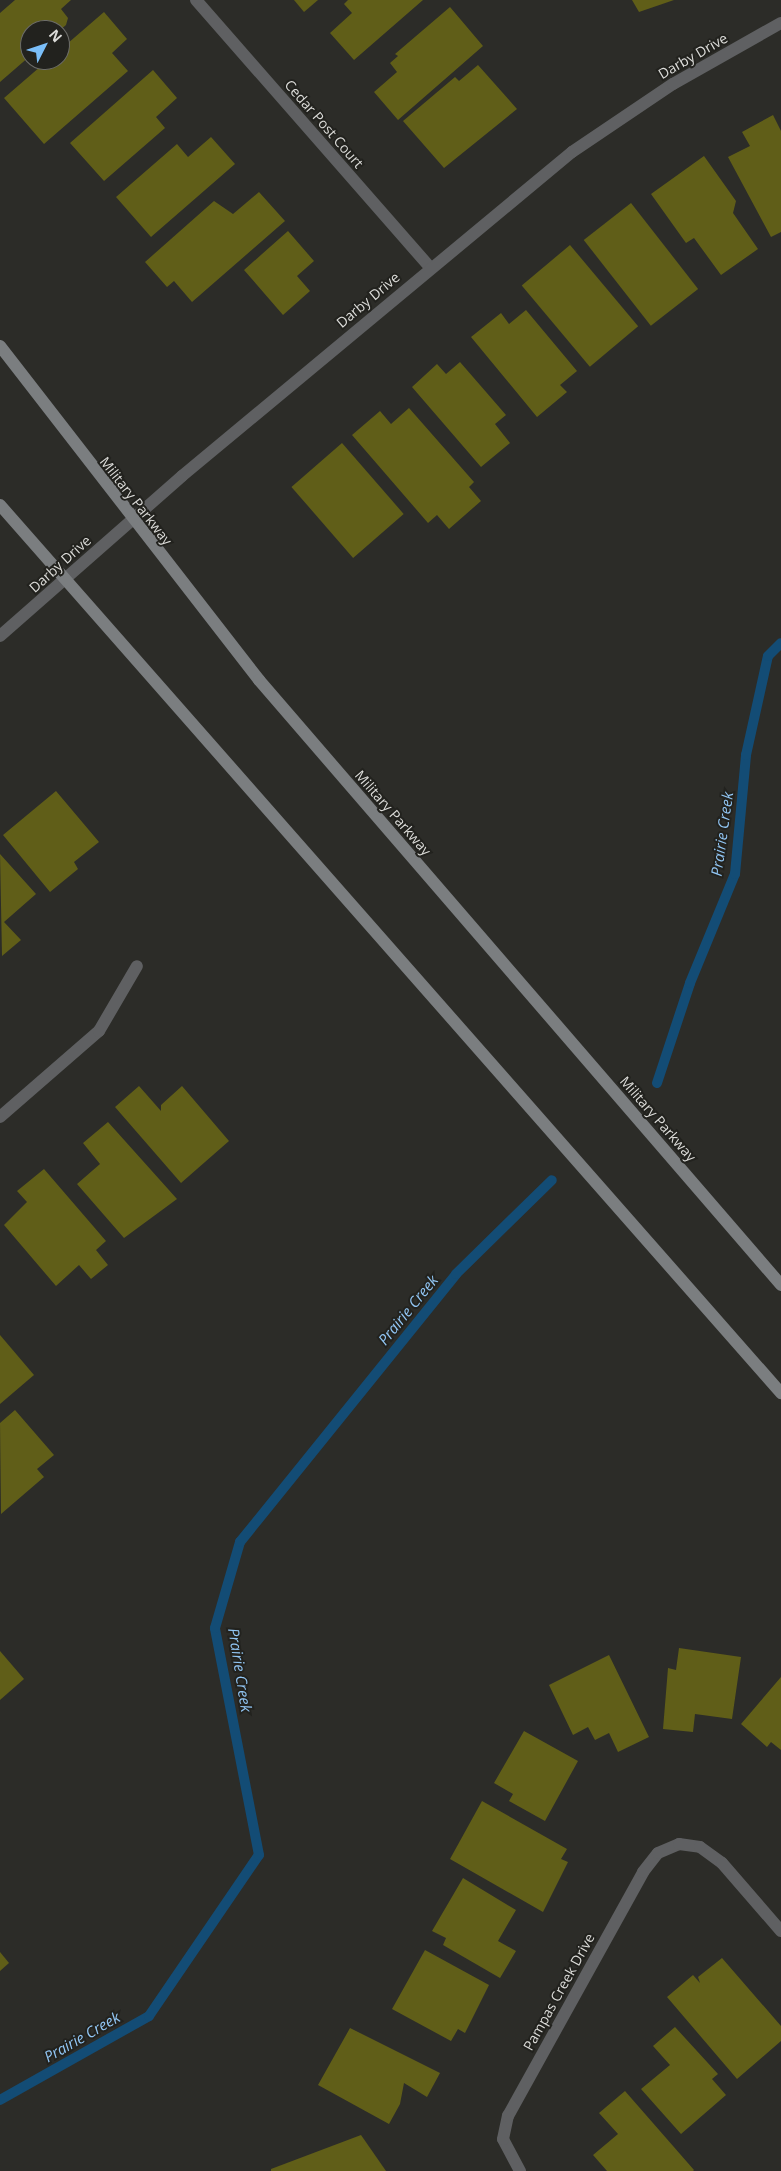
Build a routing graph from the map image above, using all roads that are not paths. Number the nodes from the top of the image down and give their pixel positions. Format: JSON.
{"nodes":[{"id":1,"x":196,"y":0,"type":"edge"},
{"id":2,"x":781,"y":23,"type":"edge"},
{"id":3,"x":430,"y":267,"type":"junction"},
{"id":4,"x":0,"y":346,"type":"edge"},
{"id":5,"x":0,"y":505,"type":"edge"},
{"id":6,"x":131,"y":520,"type":"junction"},
{"id":7,"x":67,"y":579,"type":"junction"},
{"id":8,"x":0,"y":636,"type":"edge"},
{"id":9,"x":137,"y":966,"type":"dead end"},
{"id":10,"x":0,"y":1117,"type":"edge"},
{"id":11,"x":781,"y":1285,"type":"edge"},
{"id":12,"x":781,"y":1393,"type":"edge"},
{"id":13,"x":781,"y":1932,"type":"edge"},
{"id":14,"x":520,"y":2171,"type":"edge"}],
"edges":[{"from":1,"to":3,"type":"street","name":"Cedar Post Court"},
{"from":2,"to":3,"type":"street","name":"Darby Drive"},
{"from":3,"to":6,"type":"street","name":"Darby Drive"},
{"from":4,"to":6,"type":"main road","name":"Military Parkway"},
{"from":5,"to":7,"type":"main road"},
{"from":6,"to":7,"type":"street","name":"Darby Drive"},
{"from":6,"to":11,"type":"main road","name":"Military Parkway"},
{"from":7,"to":8,"type":"street","name":"Darby Drive"},
{"from":7,"to":12,"type":"main road"},
{"from":9,"to":10,"type":"street"},
{"from":13,"to":14,"type":"street","name":"Pampas Creek Drive"}]}
